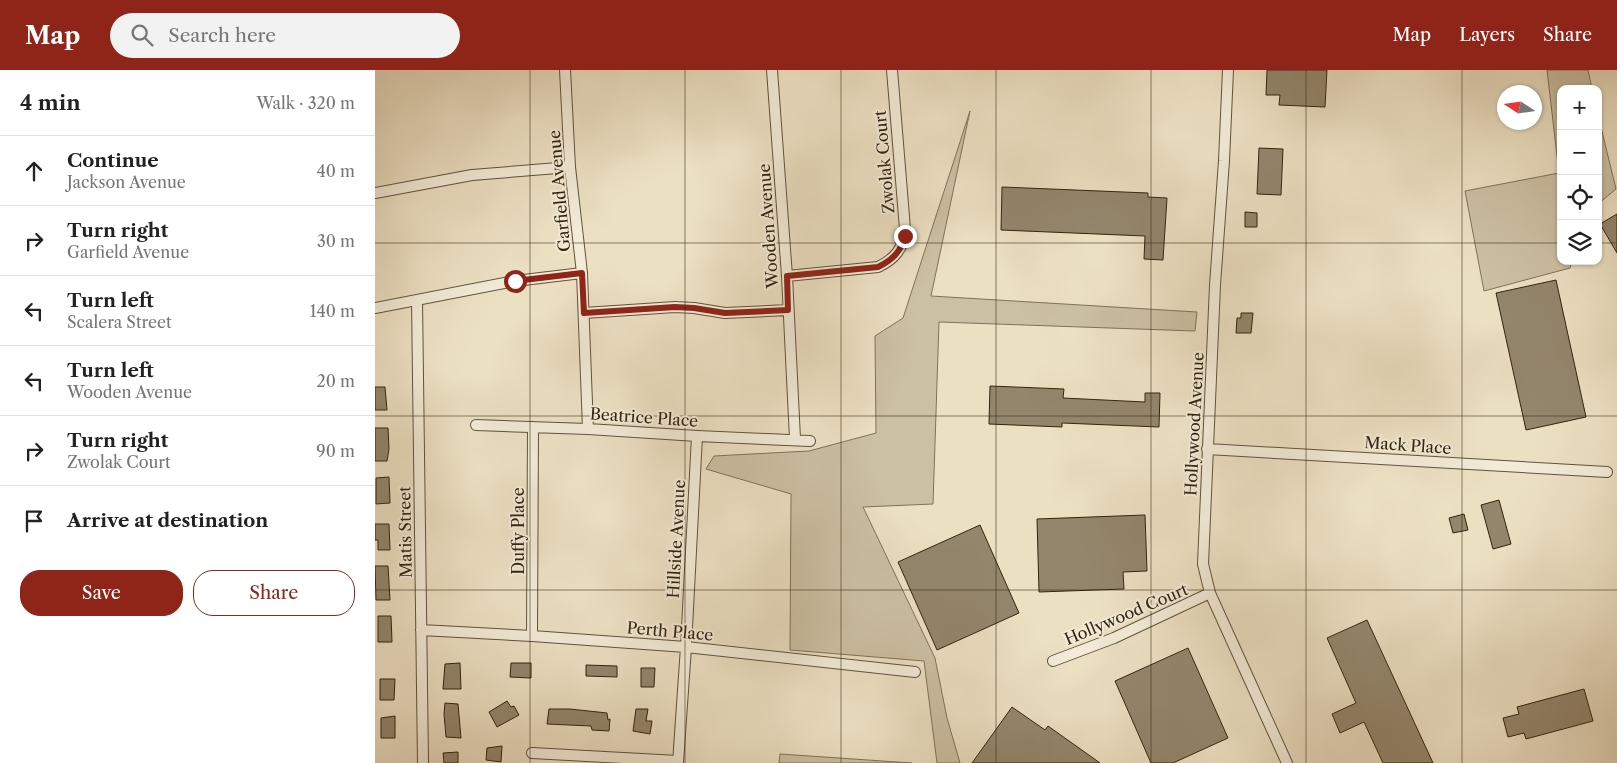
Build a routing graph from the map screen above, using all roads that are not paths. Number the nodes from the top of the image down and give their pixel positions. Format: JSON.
{"nodes":[{"id":1,"x":565,"y":70,"type":"edge"},
{"id":2,"x":772,"y":70,"type":"edge"},
{"id":3,"x":892,"y":70,"type":"edge"},
{"id":4,"x":1228,"y":70,"type":"edge"},
{"id":5,"x":570,"y":167,"type":"junction"},
{"id":6,"x":375,"y":193,"type":"edge"},
{"id":7,"x":582,"y":273,"type":"junction"},
{"id":8,"x":787,"y":276,"type":"junction"},
{"id":9,"x":417,"y":300,"type":"junction"},
{"id":10,"x":375,"y":308,"type":"edge"},
{"id":11,"x":788,"y":310,"type":"junction"},
{"id":12,"x":584,"y":313,"type":"junction"},
{"id":13,"x":476,"y":425,"type":"dead end"},
{"id":14,"x":533,"y":427,"type":"junction"},
{"id":15,"x":588,"y":429,"type":"junction"},
{"id":16,"x":697,"y":436,"type":"junction"},
{"id":17,"x":795,"y":439,"type":"junction"},
{"id":18,"x":810,"y":441,"type":"dead end"},
{"id":19,"x":1207,"y":449,"type":"junction"},
{"id":20,"x":1607,"y":472,"type":"dead end"},
{"id":21,"x":1210,"y":593,"type":"junction"},
{"id":22,"x":421,"y":630,"type":"junction"},
{"id":23,"x":532,"y":636,"type":"junction"},
{"id":24,"x":686,"y":647,"type":"junction"},
{"id":25,"x":1053,"y":661,"type":"dead end"},
{"id":26,"x":915,"y":672,"type":"dead end"},
{"id":27,"x":532,"y":753,"type":"dead end"},
{"id":28,"x":678,"y":762,"type":"edge"},
{"id":29,"x":423,"y":763,"type":"edge"},
{"id":30,"x":1287,"y":763,"type":"edge"}],
"edges":[{"from":1,"to":5,"type":"street","name":"Garfield Avenue"},
{"from":2,"to":8,"type":"street","name":"Wooden Avenue"},
{"from":3,"to":8,"type":"street","name":"Zwolak Court"},
{"from":4,"to":19,"type":"street","name":"Hollywood Avenue"},
{"from":5,"to":6,"type":"street"},
{"from":5,"to":7,"type":"street","name":"Garfield Avenue"},
{"from":7,"to":9,"type":"street"},
{"from":7,"to":12,"type":"street","name":"Garfield Avenue"},
{"from":8,"to":11,"type":"street","name":"Wooden Avenue"},
{"from":9,"to":10,"type":"street"},
{"from":9,"to":22,"type":"street","name":"Matis Street"},
{"from":11,"to":12,"type":"street"},
{"from":11,"to":17,"type":"street","name":"Wooden Avenue"},
{"from":12,"to":15,"type":"street","name":"Garfield Avenue"},
{"from":13,"to":14,"type":"street","name":"Beatrice Place"},
{"from":14,"to":15,"type":"street","name":"Beatrice Place"},
{"from":14,"to":23,"type":"street","name":"Duffy Place"},
{"from":15,"to":16,"type":"street","name":"Beatrice Place"},
{"from":16,"to":17,"type":"street","name":"Beatrice Place"},
{"from":16,"to":24,"type":"street","name":"Hillside Avenue"},
{"from":17,"to":18,"type":"street","name":"Beatrice Place"},
{"from":19,"to":20,"type":"street","name":"Mack Place"},
{"from":19,"to":21,"type":"street","name":"Hollywood Avenue"},
{"from":21,"to":25,"type":"street","name":"Hollywood Court"},
{"from":21,"to":30,"type":"street","name":"Hollywood Avenue"},
{"from":22,"to":23,"type":"street","name":"Perth Place"},
{"from":22,"to":29,"type":"street","name":"Matis Street"},
{"from":23,"to":24,"type":"street","name":"Perth Place"},
{"from":24,"to":26,"type":"street","name":"Perth Place"},
{"from":24,"to":28,"type":"street","name":"Hillside Avenue"},
{"from":27,"to":28,"type":"street"}]}
